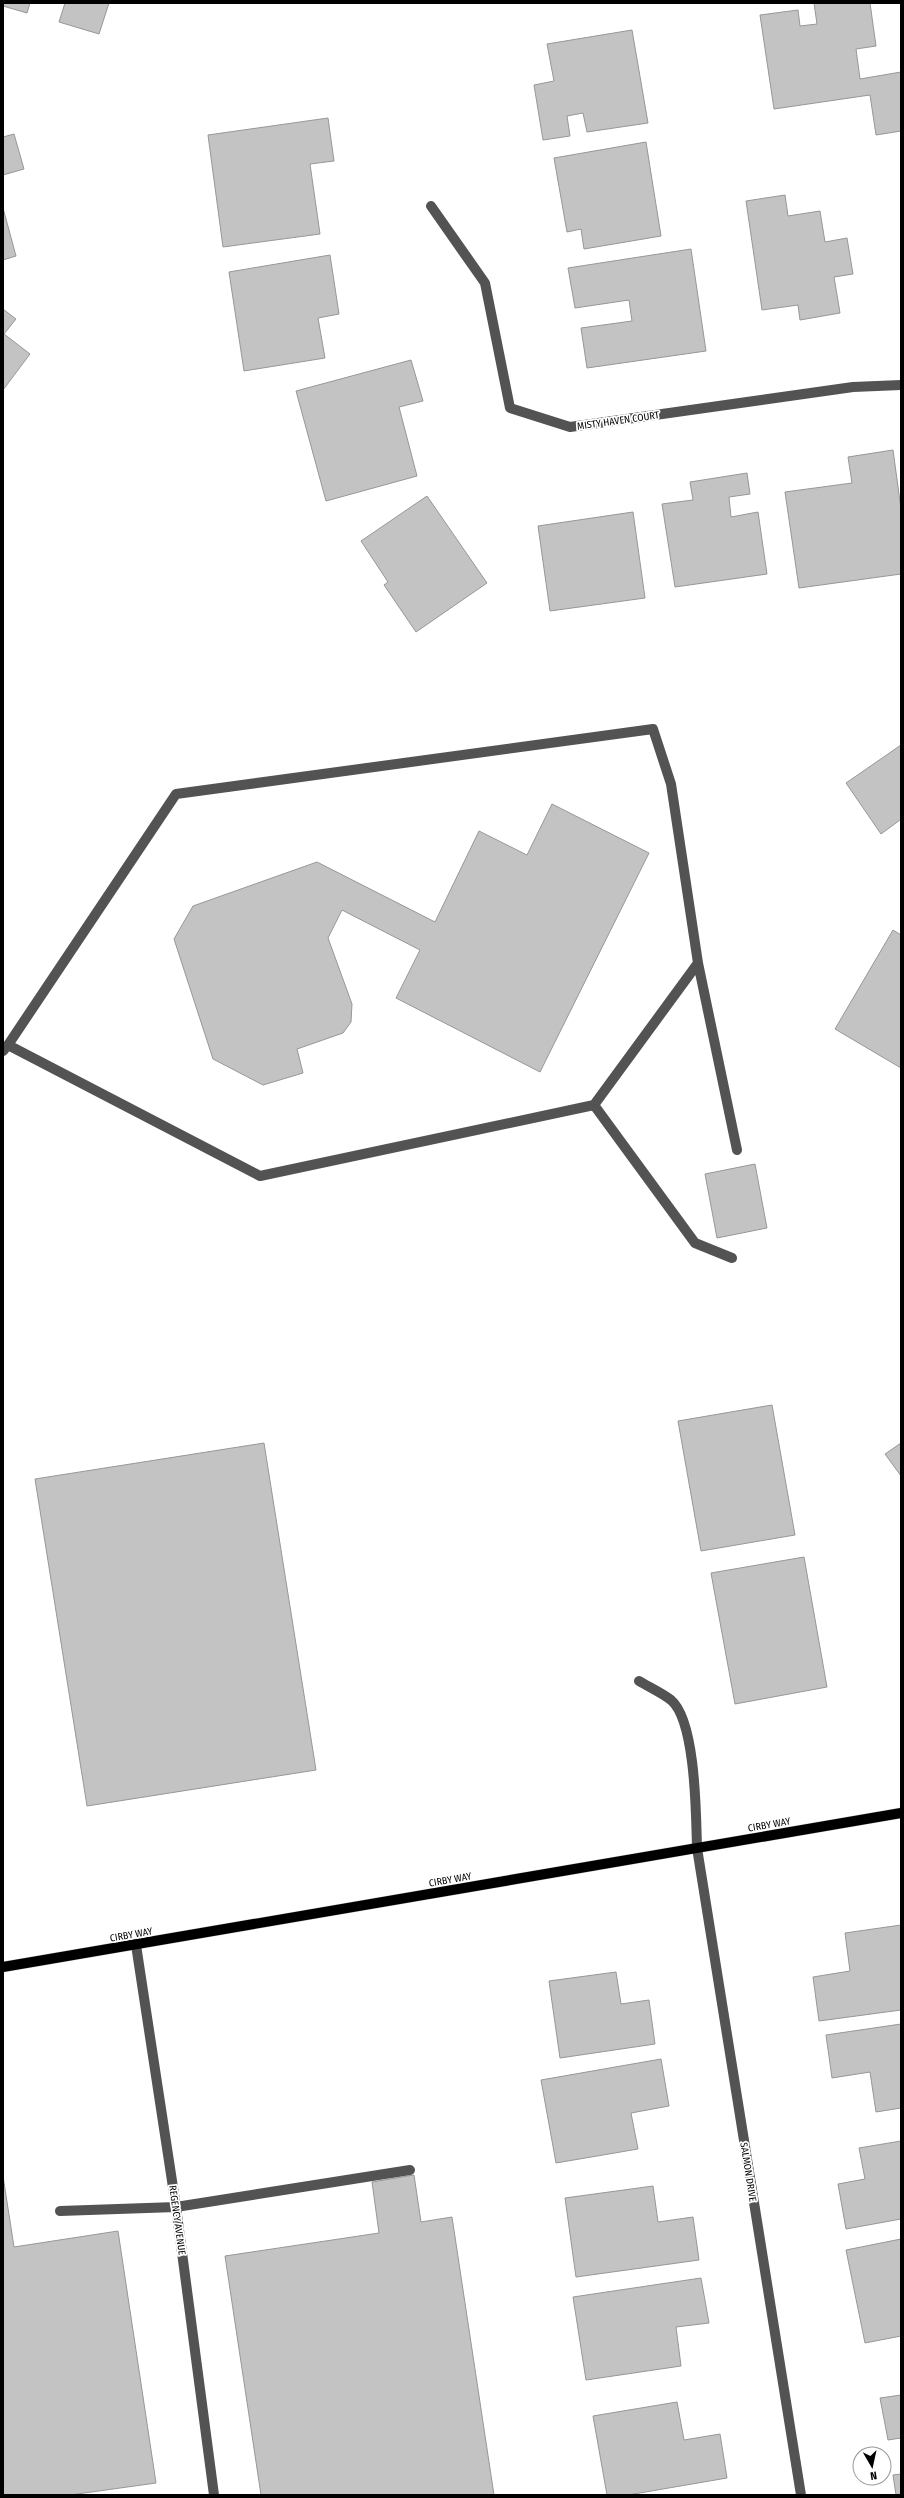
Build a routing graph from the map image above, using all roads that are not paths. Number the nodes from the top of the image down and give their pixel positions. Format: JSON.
{"nodes":[{"id":1,"x":431,"y":206,"type":"dead end"},
{"id":2,"x":901,"y":385,"type":"edge"},
{"id":3,"x":698,"y":963,"type":"junction"},
{"id":4,"x":5,"y":1048,"type":"edge"},
{"id":5,"x":594,"y":1105,"type":"junction"},
{"id":6,"x":737,"y":1150,"type":"dead end"},
{"id":7,"x":732,"y":1258,"type":"dead end"},
{"id":8,"x":639,"y":1681,"type":"dead end"},
{"id":9,"x":901,"y":1813,"type":"edge"},
{"id":10,"x":697,"y":1848,"type":"junction"},
{"id":11,"x":136,"y":1945,"type":"junction"},
{"id":12,"x":3,"y":1967,"type":"edge"},
{"id":13,"x":410,"y":2170,"type":"dead end"},
{"id":14,"x":176,"y":2207,"type":"junction"},
{"id":15,"x":60,"y":2211,"type":"dead end"},
{"id":16,"x":214,"y":2495,"type":"edge"},
{"id":17,"x":801,"y":2495,"type":"edge"}],
"edges":[{"from":1,"to":2,"type":"street","name":"MISTY HAVEN COURT"},
{"from":3,"to":4,"type":"street"},
{"from":3,"to":5,"type":"street"},
{"from":3,"to":6,"type":"street"},
{"from":4,"to":5,"type":"street"},
{"from":5,"to":7,"type":"street"},
{"from":8,"to":10,"type":"street","name":"SALMON DRIVE"},
{"from":9,"to":10,"type":"main road","name":"CIRBY WAY"},
{"from":10,"to":11,"type":"main road","name":"CIRBY WAY"},
{"from":10,"to":17,"type":"street","name":"SALMON DRIVE"},
{"from":11,"to":12,"type":"main road","name":"CIRBY WAY"},
{"from":11,"to":14,"type":"street","name":"REGENCY AVENUE"},
{"from":13,"to":14,"type":"street"},
{"from":14,"to":15,"type":"street"},
{"from":14,"to":16,"type":"street","name":"REGENCY AVENUE"}]}
